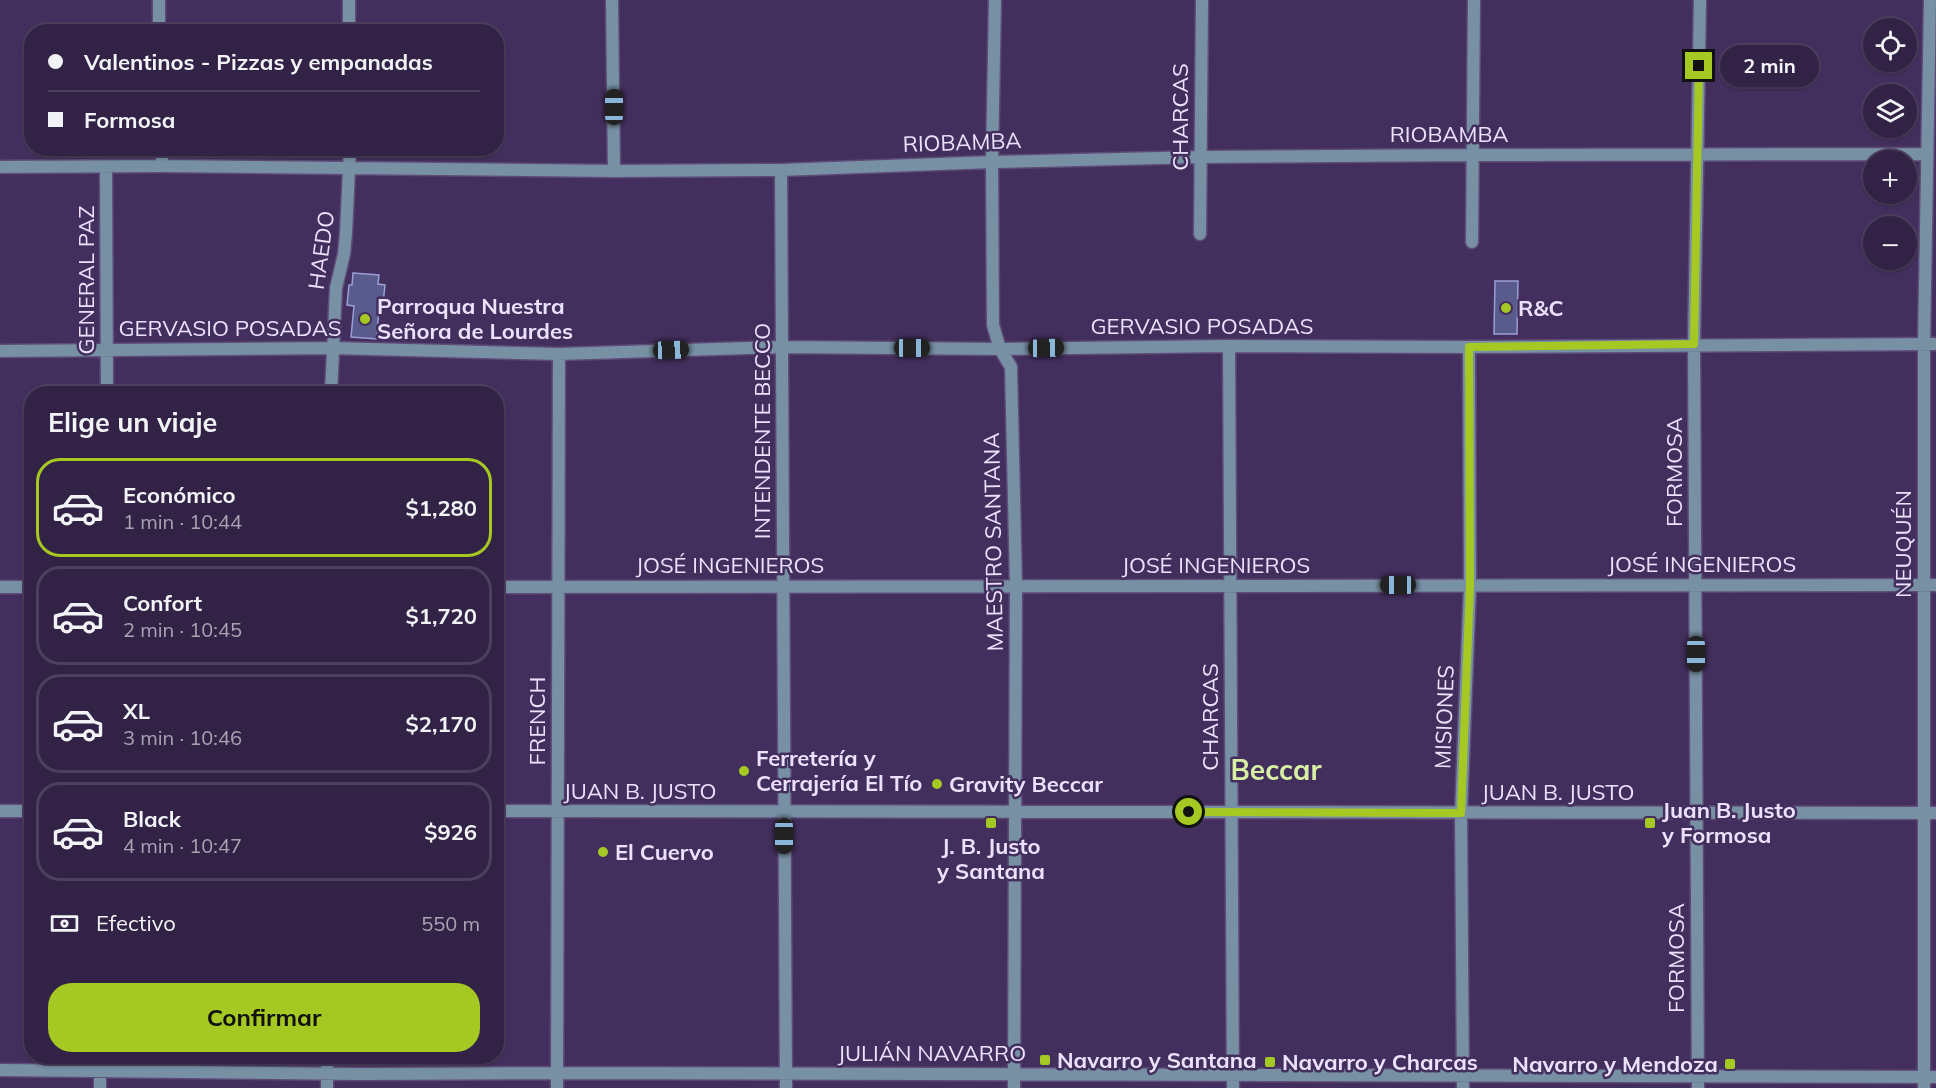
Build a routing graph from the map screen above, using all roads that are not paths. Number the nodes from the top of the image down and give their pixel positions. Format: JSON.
{"nodes":[{"id":1,"x":159,"y":0,"type":"edge"},
{"id":2,"x":349,"y":0,"type":"edge"},
{"id":3,"x":612,"y":0,"type":"edge"},
{"id":4,"x":995,"y":0,"type":"edge"},
{"id":5,"x":1202,"y":0,"type":"edge"},
{"id":6,"x":1474,"y":0,"type":"edge"},
{"id":7,"x":1700,"y":0,"type":"edge"},
{"id":8,"x":1930,"y":0,"type":"edge"},
{"id":9,"x":159,"y":24,"type":"edge"},
{"id":10,"x":349,"y":24,"type":"edge"},
{"id":11,"x":1471,"y":154,"type":"junction"},
{"id":12,"x":1698,"y":154,"type":"junction"},
{"id":13,"x":1926,"y":154,"type":"junction"},
{"id":14,"x":162,"y":156,"type":"edge"},
{"id":15,"x":350,"y":156,"type":"edge"},
{"id":16,"x":1201,"y":158,"type":"junction"},
{"id":17,"x":992,"y":162,"type":"junction"},
{"id":18,"x":162,"y":166,"type":"junction"},
{"id":19,"x":0,"y":167,"type":"edge"},
{"id":20,"x":106,"y":167,"type":"junction"},
{"id":21,"x":350,"y":169,"type":"junction"},
{"id":22,"x":781,"y":170,"type":"junction"},
{"id":23,"x":615,"y":171,"type":"junction"},
{"id":24,"x":1200,"y":234,"type":"dead end"},
{"id":25,"x":1472,"y":242,"type":"dead end"},
{"id":26,"x":1694,"y":344,"type":"junction"},
{"id":27,"x":1930,"y":344,"type":"edge"},
{"id":28,"x":1229,"y":346,"type":"junction"},
{"id":29,"x":782,"y":347,"type":"junction"},
{"id":30,"x":1469,"y":347,"type":"junction"},
{"id":31,"x":332,"y":348,"type":"junction"},
{"id":32,"x":1000,"y":349,"type":"junction"},
{"id":33,"x":107,"y":350,"type":"junction"},
{"id":34,"x":0,"y":351,"type":"edge"},
{"id":35,"x":559,"y":354,"type":"junction"},
{"id":36,"x":107,"y":386,"type":"edge"},
{"id":37,"x":332,"y":386,"type":"edge"},
{"id":38,"x":1470,"y":585,"type":"junction"},
{"id":39,"x":1695,"y":585,"type":"junction"},
{"id":40,"x":1930,"y":585,"type":"edge"},
{"id":41,"x":783,"y":586,"type":"junction"},
{"id":42,"x":1016,"y":586,"type":"junction"},
{"id":43,"x":1230,"y":586,"type":"junction"},
{"id":44,"x":0,"y":587,"type":"edge"},
{"id":45,"x":24,"y":587,"type":"edge"},
{"id":46,"x":504,"y":587,"type":"edge"},
{"id":47,"x":558,"y":587,"type":"junction"},
{"id":48,"x":0,"y":811,"type":"edge"},
{"id":49,"x":24,"y":811,"type":"edge"},
{"id":50,"x":504,"y":812,"type":"edge"},
{"id":51,"x":558,"y":812,"type":"junction"},
{"id":52,"x":784,"y":812,"type":"junction"},
{"id":53,"x":1015,"y":812,"type":"junction"},
{"id":54,"x":1231,"y":812,"type":"junction"},
{"id":55,"x":1461,"y":813,"type":"junction"},
{"id":56,"x":1697,"y":813,"type":"junction"},
{"id":57,"x":1930,"y":813,"type":"edge"},
{"id":58,"x":100,"y":1064,"type":"edge"},
{"id":59,"x":327,"y":1064,"type":"edge"},
{"id":60,"x":0,"y":1070,"type":"edge"},
{"id":61,"x":100,"y":1070,"type":"junction"},
{"id":62,"x":327,"y":1072,"type":"junction"},
{"id":63,"x":557,"y":1073,"type":"junction"},
{"id":64,"x":786,"y":1073,"type":"junction"},
{"id":65,"x":1015,"y":1074,"type":"junction"},
{"id":66,"x":1233,"y":1074,"type":"junction"},
{"id":67,"x":1928,"y":1080,"type":"edge"},
{"id":68,"x":1463,"y":1082,"type":"edge"},
{"id":69,"x":1698,"y":1082,"type":"edge"},
{"id":70,"x":100,"y":1088,"type":"edge"},
{"id":71,"x":327,"y":1088,"type":"edge"},
{"id":72,"x":557,"y":1088,"type":"edge"},
{"id":73,"x":786,"y":1088,"type":"edge"},
{"id":74,"x":1014,"y":1088,"type":"edge"},
{"id":75,"x":1233,"y":1088,"type":"edge"}],
"edges":[{"from":1,"to":9,"type":"street"},
{"from":2,"to":10,"type":"street"},
{"from":3,"to":23,"type":"street"},
{"from":4,"to":17,"type":"street","name":"MAESTRO SANTANA"},
{"from":5,"to":16,"type":"street","name":"CHARCAS"},
{"from":6,"to":11,"type":"street"},
{"from":7,"to":12,"type":"street","name":"FORMOSA"},
{"from":8,"to":13,"type":"street","name":"NEUQUÉN"},
{"from":11,"to":12,"type":"street","name":"RIOBAMBA"},
{"from":11,"to":16,"type":"street","name":"RIOBAMBA"},
{"from":11,"to":25,"type":"street"},
{"from":12,"to":13,"type":"street","name":"RIOBAMBA"},
{"from":12,"to":26,"type":"street","name":"FORMOSA"},
{"from":13,"to":27,"type":"street","name":"NEUQUÉN"},
{"from":14,"to":18,"type":"street"},
{"from":15,"to":21,"type":"street","name":"HAEDO"},
{"from":16,"to":17,"type":"street","name":"RIOBAMBA"},
{"from":16,"to":24,"type":"street","name":"CHARCAS"},
{"from":17,"to":22,"type":"street","name":"RIOBAMBA"},
{"from":17,"to":32,"type":"street","name":"MAESTRO SANTANA"},
{"from":18,"to":20,"type":"street","name":"RIOBAMBA"},
{"from":18,"to":21,"type":"street","name":"RIOBAMBA"},
{"from":19,"to":20,"type":"street","name":"RIOBAMBA"},
{"from":20,"to":33,"type":"street","name":"GENERAL PAZ"},
{"from":21,"to":23,"type":"street","name":"RIOBAMBA"},
{"from":21,"to":31,"type":"street","name":"HAEDO"},
{"from":22,"to":23,"type":"street","name":"RIOBAMBA"},
{"from":22,"to":29,"type":"street","name":"INTENDENTE BECCO"},
{"from":26,"to":27,"type":"street","name":"GERVASIO POSADAS"},
{"from":26,"to":30,"type":"street","name":"GERVASIO POSADAS"},
{"from":26,"to":39,"type":"street","name":"FORMOSA"},
{"from":27,"to":40,"type":"street","name":"NEUQUÉN"},
{"from":28,"to":30,"type":"street","name":"GERVASIO POSADAS"},
{"from":28,"to":32,"type":"street","name":"GERVASIO POSADAS"},
{"from":28,"to":43,"type":"street","name":"CHARCAS"},
{"from":29,"to":32,"type":"street","name":"GERVASIO POSADAS"},
{"from":29,"to":35,"type":"street","name":"GERVASIO POSADAS"},
{"from":29,"to":41,"type":"street","name":"INTENDENTE BECCO"},
{"from":30,"to":38,"type":"street","name":"MISIONES"},
{"from":31,"to":33,"type":"street","name":"GERVASIO POSADAS"},
{"from":31,"to":35,"type":"street","name":"GERVASIO POSADAS"},
{"from":31,"to":37,"type":"street","name":"HAEDO"},
{"from":32,"to":42,"type":"street","name":"MAESTRO SANTANA"},
{"from":33,"to":34,"type":"street","name":"GERVASIO POSADAS"},
{"from":33,"to":36,"type":"street","name":"GENERAL PAZ"},
{"from":35,"to":47,"type":"street","name":"FRENCH"},
{"from":38,"to":39,"type":"street","name":"JOSÉ INGENIEROS"},
{"from":38,"to":43,"type":"street","name":"JOSÉ INGENIEROS"},
{"from":38,"to":55,"type":"street","name":"MISIONES"},
{"from":39,"to":40,"type":"street","name":"JOSÉ INGENIEROS"},
{"from":39,"to":56,"type":"street","name":"FORMOSA"},
{"from":40,"to":57,"type":"street","name":"NEUQUÉN"},
{"from":41,"to":42,"type":"street","name":"JOSÉ INGENIEROS"},
{"from":41,"to":47,"type":"street","name":"JOSÉ INGENIEROS"},
{"from":41,"to":52,"type":"street","name":"INTENDENTE BECCO"},
{"from":42,"to":43,"type":"street","name":"JOSÉ INGENIEROS"},
{"from":42,"to":53,"type":"street","name":"MAESTRO SANTANA"},
{"from":43,"to":54,"type":"street","name":"CHARCAS"},
{"from":44,"to":45,"type":"street"},
{"from":46,"to":47,"type":"street","name":"JOSÉ INGENIEROS"},
{"from":47,"to":51,"type":"street","name":"FRENCH"},
{"from":48,"to":49,"type":"street"},
{"from":50,"to":51,"type":"street","name":"JUAN B. JUSTO"},
{"from":51,"to":52,"type":"street","name":"JUAN B. JUSTO"},
{"from":51,"to":63,"type":"street","name":"FRENCH"},
{"from":52,"to":53,"type":"street","name":"JUAN B. JUSTO"},
{"from":52,"to":64,"type":"street","name":"INTENDENTE BECCO"},
{"from":53,"to":54,"type":"street","name":"JUAN B. JUSTO"},
{"from":53,"to":65,"type":"street","name":"MAESTRO SANTANA"},
{"from":54,"to":55,"type":"street","name":"JUAN B. JUSTO"},
{"from":54,"to":66,"type":"street","name":"CHARCAS"},
{"from":55,"to":56,"type":"street","name":"JUAN B. JUSTO"},
{"from":55,"to":68,"type":"street","name":"MISIONES"},
{"from":56,"to":57,"type":"street","name":"JUAN B. JUSTO"},
{"from":56,"to":69,"type":"street","name":"FORMOSA"},
{"from":57,"to":67,"type":"street","name":"NEUQUÉN"},
{"from":58,"to":61,"type":"street"},
{"from":59,"to":62,"type":"street"},
{"from":60,"to":61,"type":"street","name":"JULIÁN NAVARRO"},
{"from":61,"to":62,"type":"street","name":"JULIÁN NAVARRO"},
{"from":61,"to":70,"type":"street"},
{"from":62,"to":63,"type":"street","name":"JULIÁN NAVARRO"},
{"from":62,"to":71,"type":"street"},
{"from":63,"to":64,"type":"street","name":"JULIÁN NAVARRO"},
{"from":63,"to":72,"type":"street","name":"FRENCH"},
{"from":64,"to":65,"type":"street","name":"JULIÁN NAVARRO"},
{"from":64,"to":73,"type":"street","name":"INTENDENTE BECCO"},
{"from":65,"to":66,"type":"street","name":"JULIÁN NAVARRO"},
{"from":65,"to":74,"type":"street","name":"MAESTRO SANTANA"},
{"from":66,"to":68,"type":"street","name":"JULIÁN NAVARRO"},
{"from":66,"to":75,"type":"street","name":"CHARCAS"},
{"from":67,"to":69,"type":"street","name":"JULIÁN NAVARRO"},
{"from":68,"to":69,"type":"street","name":"JULIÁN NAVARRO"}]}
